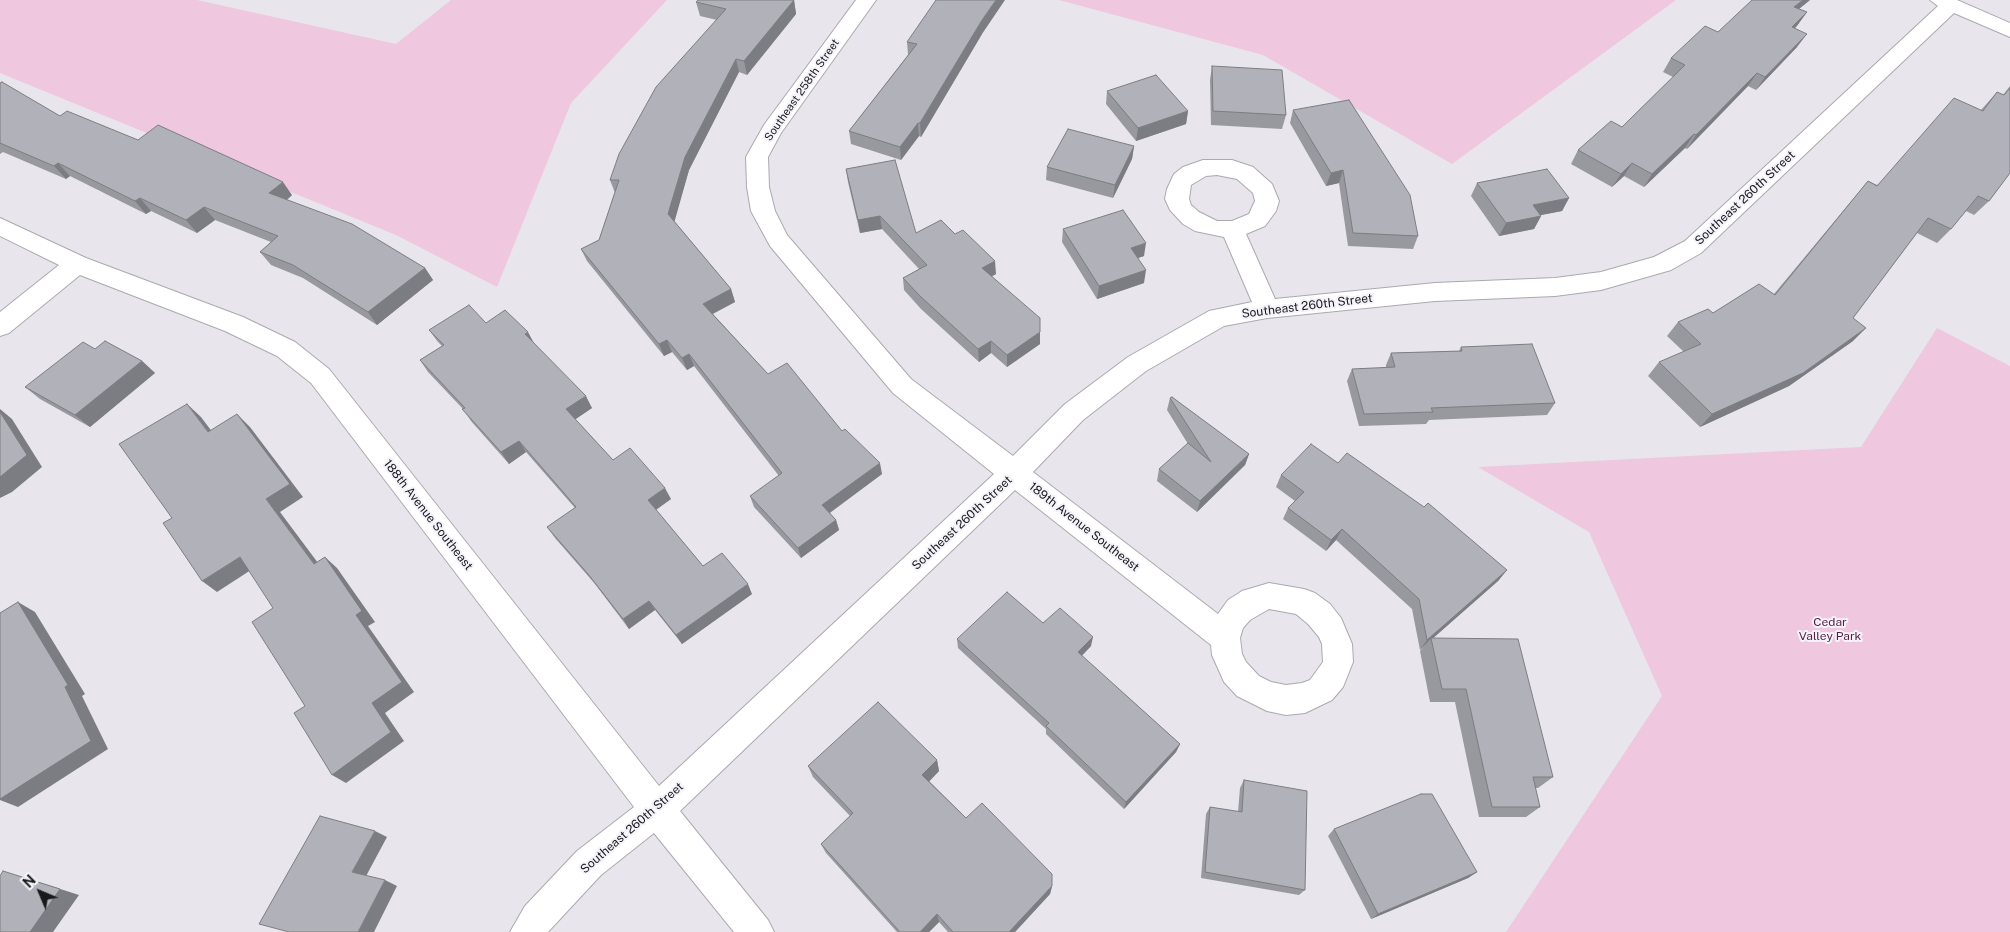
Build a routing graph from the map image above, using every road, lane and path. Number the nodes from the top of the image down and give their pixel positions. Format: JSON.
{"nodes":[{"id":1,"x":866,"y":0,"type":"edge"},
{"id":2,"x":1945,"y":2,"type":"edge"},
{"id":3,"x":2010,"y":31,"type":"edge"},
{"id":4,"x":758,"y":187,"type":"joint"},
{"id":5,"x":0,"y":226,"type":"edge"},
{"id":6,"x":1232,"y":229,"type":"dead end"},
{"id":7,"x":77,"y":264,"type":"junction"},
{"id":8,"x":1267,"y":308,"type":"junction"},
{"id":9,"x":0,"y":326,"type":"edge"},
{"id":10,"x":1015,"y":472,"type":"junction"},
{"id":11,"x":1225,"y":638,"type":"dead end"},
{"id":12,"x":657,"y":810,"type":"junction"},
{"id":13,"x":528,"y":932,"type":"edge"},
{"id":14,"x":756,"y":932,"type":"edge"}],
"edges":[{"from":1,"to":4,"type":"street","name":"Southeast 258th Street"},
{"from":2,"to":3,"type":"street"},
{"from":2,"to":8,"type":"street","name":"Southeast 260th Street"},
{"from":4,"to":10,"type":"street","name":"189th Avenue Southeast"},
{"from":5,"to":7,"type":"street","name":"188th Avenue Southeast"},
{"from":6,"to":8,"type":"street"},
{"from":7,"to":9,"type":"street"},
{"from":7,"to":12,"type":"street","name":"188th Avenue Southeast"},
{"from":8,"to":10,"type":"street","name":"Southeast 260th Street"},
{"from":10,"to":11,"type":"street","name":"189th Avenue Southeast"},
{"from":10,"to":12,"type":"street","name":"Southeast 260th Street"},
{"from":12,"to":13,"type":"street","name":"Southeast 260th Street"},
{"from":12,"to":14,"type":"street","name":"188th Avenue Southeast"}]}
